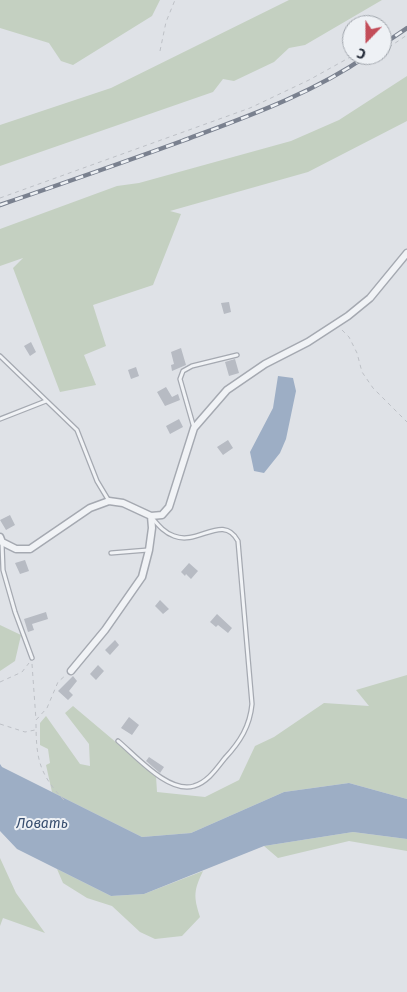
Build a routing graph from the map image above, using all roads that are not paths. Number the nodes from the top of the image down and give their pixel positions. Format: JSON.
{"nodes":[{"id":1,"x":407,"y":253,"type":"edge"},
{"id":2,"x":237,"y":355,"type":"dead end"},
{"id":3,"x":0,"y":356,"type":"edge"},
{"id":4,"x":46,"y":402,"type":"junction"},
{"id":5,"x":0,"y":419,"type":"edge"},
{"id":6,"x":194,"y":428,"type":"junction"},
{"id":7,"x":108,"y":501,"type":"junction"},
{"id":8,"x":151,"y":516,"type":"junction"},
{"id":9,"x":1,"y":540,"type":"edge"},
{"id":10,"x":149,"y":550,"type":"junction"},
{"id":11,"x":111,"y":553,"type":"dead end"},
{"id":12,"x":32,"y":658,"type":"road end"},
{"id":13,"x":71,"y":671,"type":"road end"},
{"id":14,"x":118,"y":741,"type":"dead end"}],
"edges":[{"from":1,"to":6,"type":"street"},
{"from":2,"to":6,"type":"lane"},
{"from":3,"to":4,"type":"lane"},
{"from":4,"to":5,"type":"lane"},
{"from":4,"to":7,"type":"lane"},
{"from":6,"to":8,"type":"street"},
{"from":7,"to":8,"type":"street"},
{"from":7,"to":9,"type":"street"},
{"from":8,"to":10,"type":"street"},
{"from":8,"to":14,"type":"lane"},
{"from":9,"to":12,"type":"lane"},
{"from":10,"to":11,"type":"lane"},
{"from":10,"to":13,"type":"street"}]}
